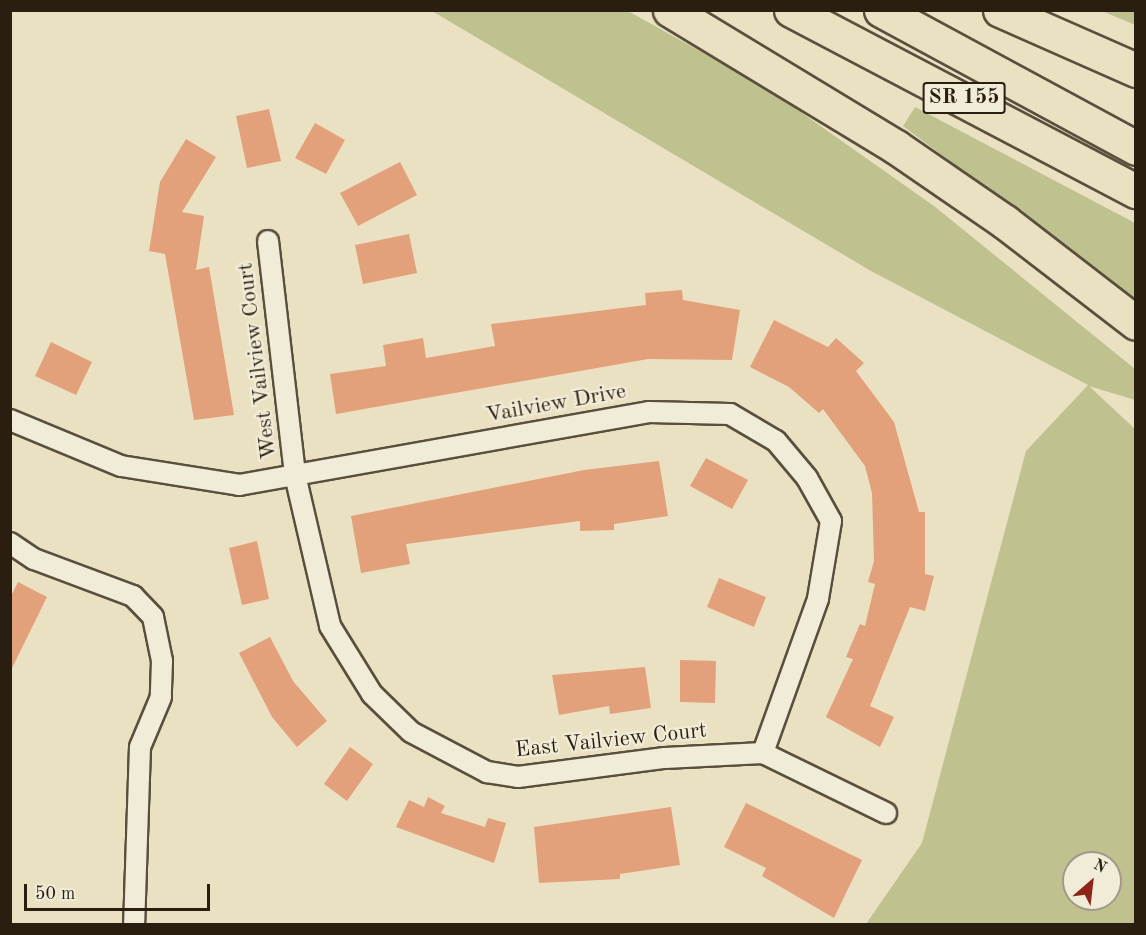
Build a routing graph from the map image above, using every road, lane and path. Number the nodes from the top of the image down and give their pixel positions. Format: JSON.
{"nodes":[{"id":1,"x":670,"y":10,"type":"edge"},
{"id":2,"x":791,"y":10,"type":"edge"},
{"id":3,"x":881,"y":10,"type":"edge"},
{"id":4,"x":1000,"y":10,"type":"edge"},
{"id":5,"x":1136,"y":70,"type":"edge"},
{"id":6,"x":1136,"y":148,"type":"edge"},
{"id":7,"x":1136,"y":191,"type":"edge"},
{"id":8,"x":268,"y":241,"type":"dead end"},
{"id":9,"x":1136,"y":323,"type":"edge"},
{"id":10,"x":10,"y":420,"type":"edge"},
{"id":11,"x":295,"y":475,"type":"junction"},
{"id":12,"x":10,"y":543,"type":"edge"},
{"id":13,"x":763,"y":753,"type":"junction"},
{"id":14,"x":886,"y":813,"type":"dead end"},
{"id":15,"x":134,"y":924,"type":"edge"}],
"edges":[{"from":1,"to":9,"type":"highway"},
{"from":2,"to":7,"type":"highway","number":"SR 155"},
{"from":3,"to":6,"type":"highway","number":"SR 155"},
{"from":4,"to":5,"type":"highway"},
{"from":8,"to":11,"type":"street","name":"West Vailview Court"},
{"from":10,"to":11,"type":"street","name":"Vailview Drive"},
{"from":11,"to":13,"type":"street","name":"East Vailview Court"},
{"from":11,"to":13,"type":"street","name":"Vailview Drive"},
{"from":12,"to":15,"type":"street"},
{"from":13,"to":14,"type":"street","name":"East Vailview Court"}]}
